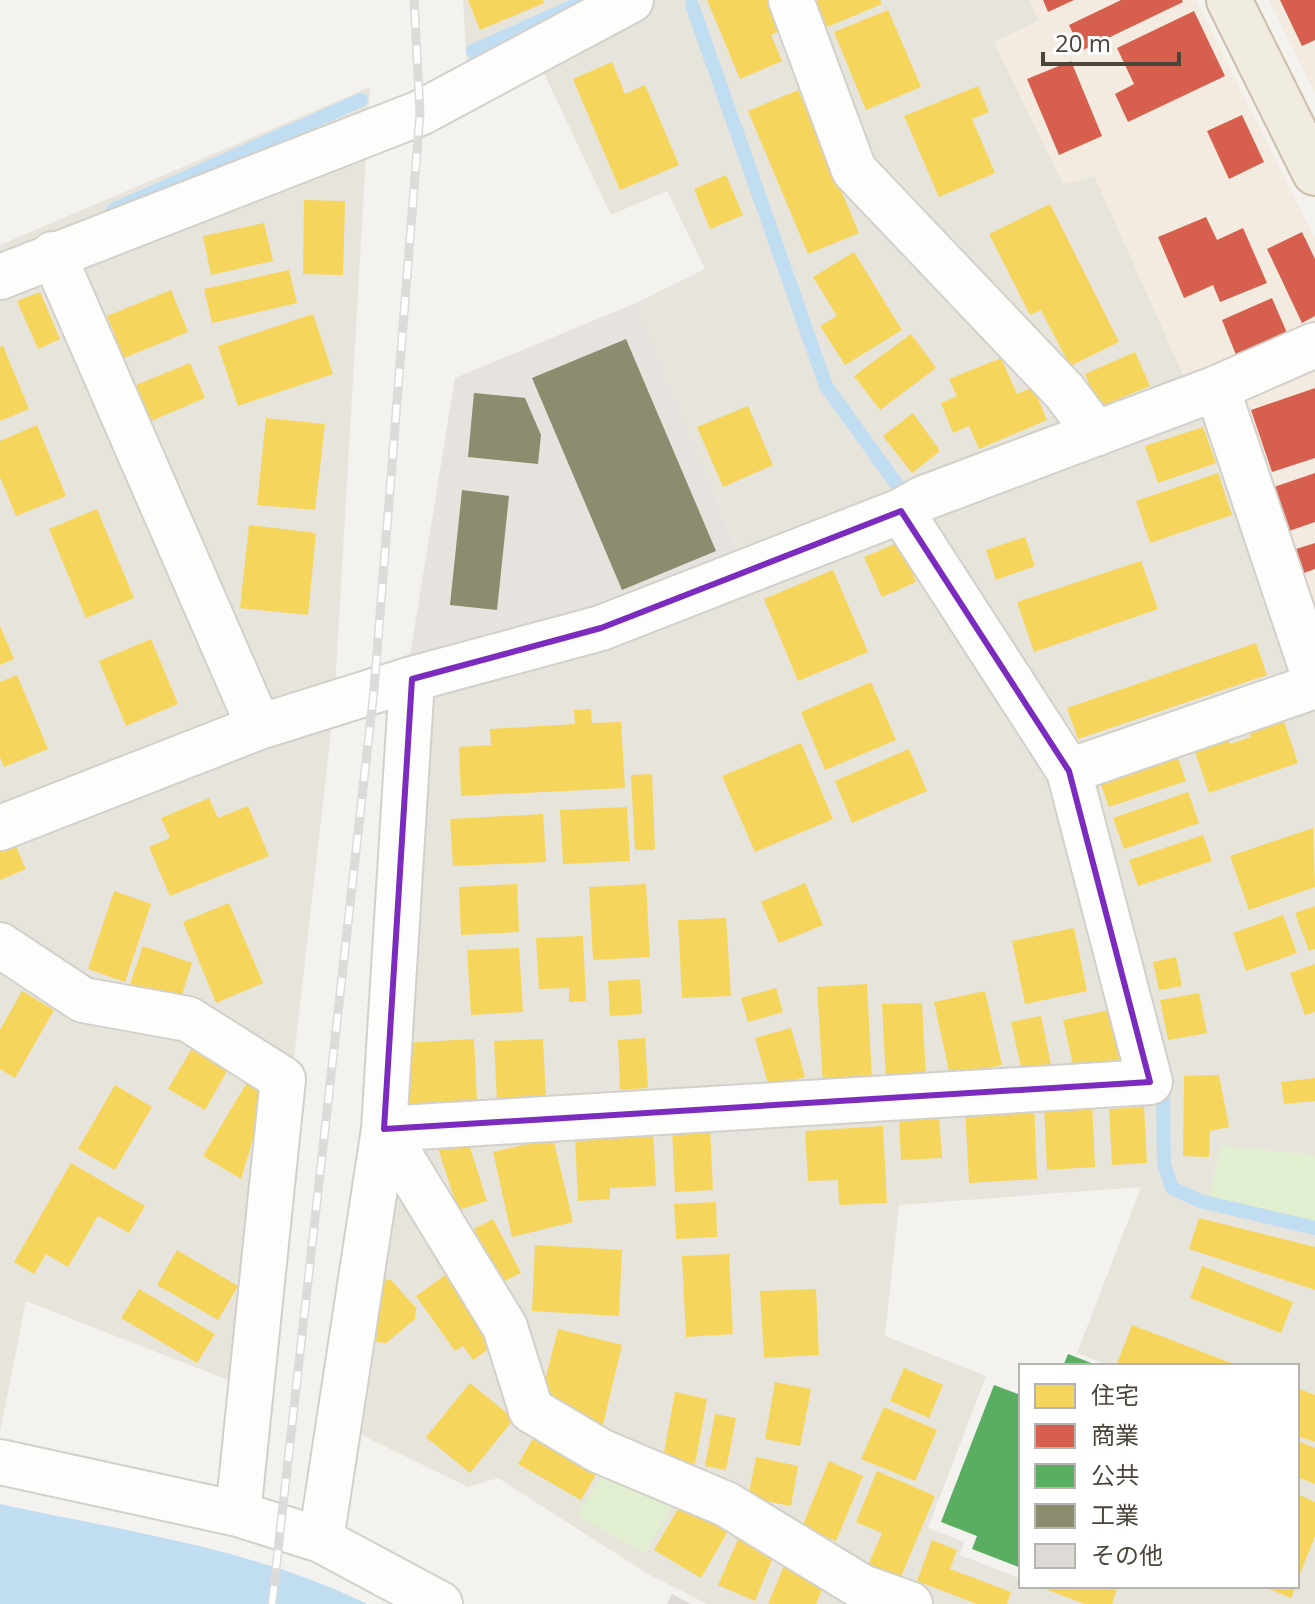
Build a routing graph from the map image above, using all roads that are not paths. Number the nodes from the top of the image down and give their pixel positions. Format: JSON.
{"nodes":[{"id":1,"x":631,"y":0,"type":"edge"},
{"id":2,"x":791,"y":0,"type":"edge"},
{"id":3,"x":1229,"y":0,"type":"edge"},
{"id":4,"x":1315,"y":173,"type":"edge"},
{"id":5,"x":53,"y":254,"type":"junction"},
{"id":6,"x":0,"y":277,"type":"edge"},
{"id":7,"x":1315,"y":345,"type":"edge"},
{"id":8,"x":1217,"y":388,"type":"junction"},
{"id":9,"x":1096,"y":434,"type":"junction"},
{"id":10,"x":912,"y":504,"type":"junction"},
{"id":11,"x":412,"y":679,"type":"junction"},
{"id":12,"x":1315,"y":679,"type":"edge"},
{"id":13,"x":1315,"y":686,"type":"edge"},
{"id":14,"x":259,"y":727,"type":"junction"},
{"id":15,"x":1080,"y":768,"type":"junction"},
{"id":16,"x":0,"y":828,"type":"edge"},
{"id":17,"x":0,"y":945,"type":"edge"},
{"id":18,"x":384,"y":1129,"type":"junction"},
{"id":19,"x":0,"y":1462,"type":"edge"},
{"id":20,"x":238,"y":1514,"type":"junction"},
{"id":21,"x":321,"y":1540,"type":"junction"},
{"id":22,"x":440,"y":1604,"type":"edge"},
{"id":23,"x":910,"y":1604,"type":"edge"}],
"edges":[{"from":1,"to":5,"type":"street"},
{"from":2,"to":9,"type":"street"},
{"from":3,"to":4,"type":"highway"},
{"from":5,"to":6,"type":"street"},
{"from":5,"to":14,"type":"street"},
{"from":7,"to":8,"type":"street"},
{"from":8,"to":9,"type":"street"},
{"from":8,"to":12,"type":"street"},
{"from":9,"to":10,"type":"street"},
{"from":10,"to":11,"type":"street"},
{"from":10,"to":15,"type":"street"},
{"from":11,"to":14,"type":"street"},
{"from":11,"to":18,"type":"street"},
{"from":13,"to":15,"type":"street"},
{"from":14,"to":16,"type":"street"},
{"from":15,"to":18,"type":"street"},
{"from":17,"to":20,"type":"street"},
{"from":18,"to":21,"type":"street"},
{"from":18,"to":23,"type":"street"},
{"from":19,"to":20,"type":"street"},
{"from":20,"to":21,"type":"street"},
{"from":21,"to":22,"type":"street"}]}
